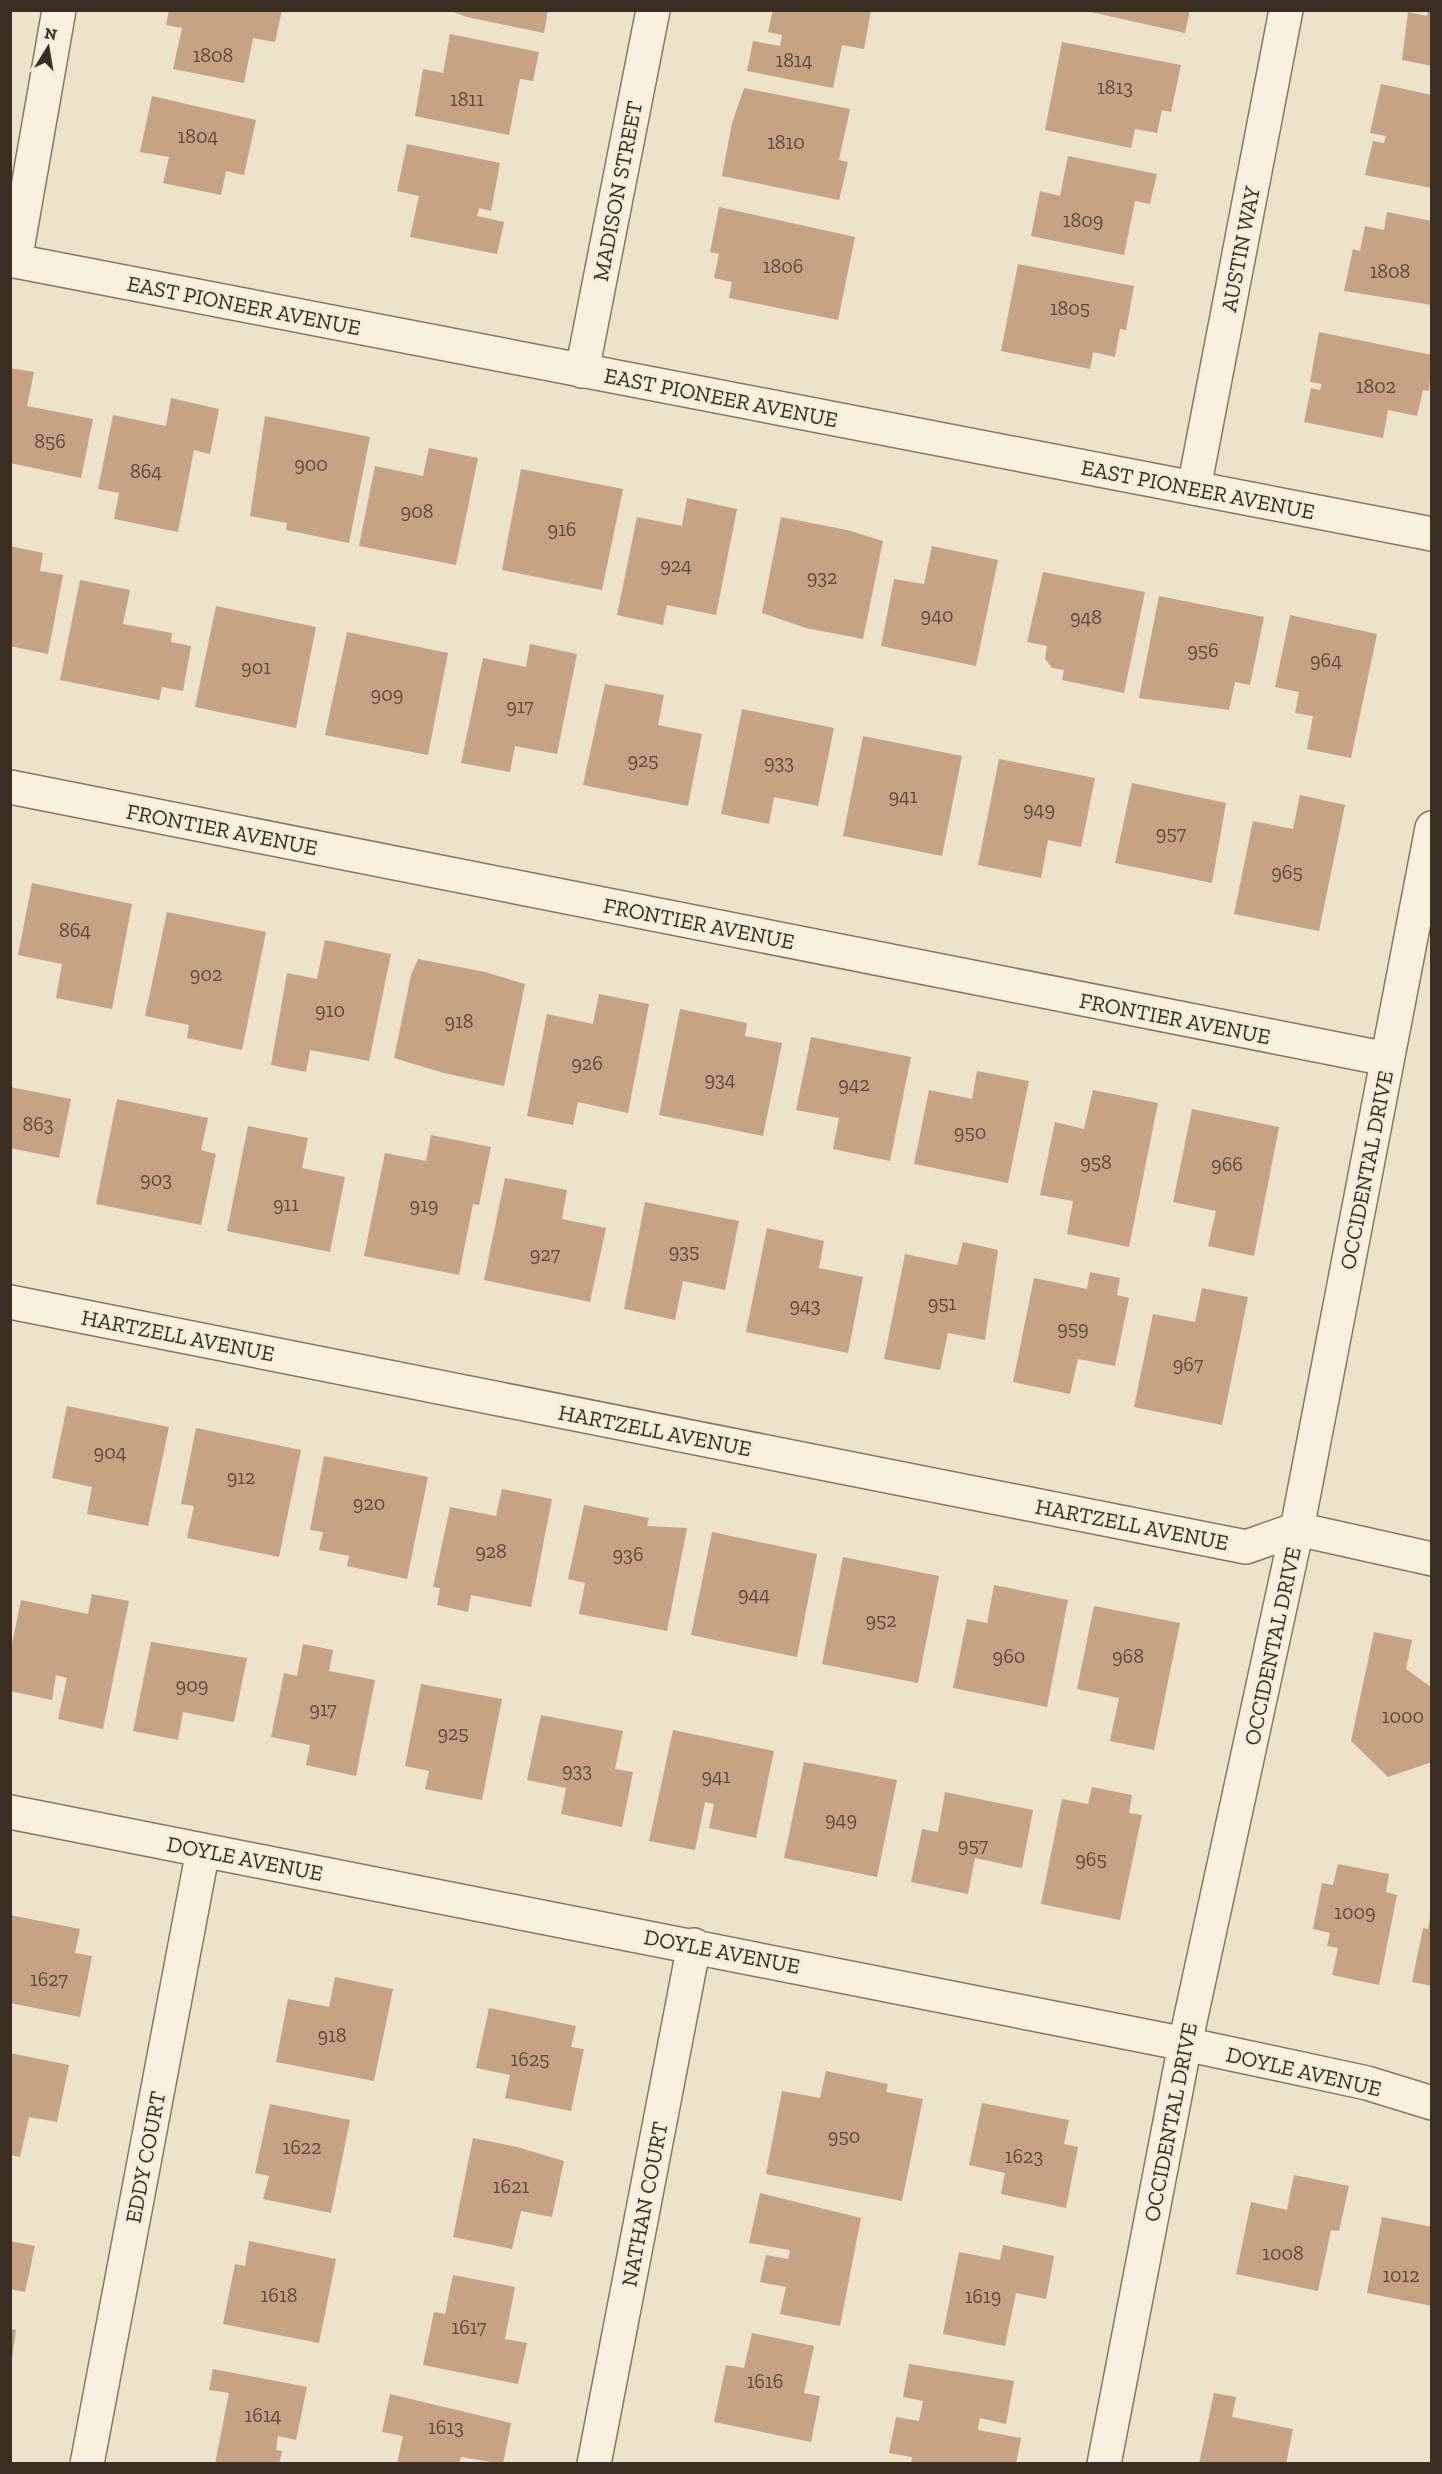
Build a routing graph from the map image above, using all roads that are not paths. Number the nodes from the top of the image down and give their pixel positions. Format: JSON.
{"nodes":[{"id":1,"x":59,"y":10,"type":"edge"},
{"id":2,"x":653,"y":10,"type":"edge"},
{"id":3,"x":1286,"y":10,"type":"edge"},
{"id":4,"x":13,"y":261,"type":"edge"},
{"id":5,"x":582,"y":371,"type":"junction"},
{"id":6,"x":1194,"y":488,"type":"junction"},
{"id":7,"x":1431,"y":534,"type":"edge"},
{"id":8,"x":10,"y":787,"type":"edge"},
{"id":9,"x":1431,"y":828,"type":"edge"},
{"id":10,"x":1427,"y":881,"type":"edge"},
{"id":11,"x":1387,"y":1059,"type":"junction"},
{"id":12,"x":10,"y":1302,"type":"edge"},
{"id":13,"x":1297,"y":1529,"type":"junction"},
{"id":14,"x":1431,"y":1559,"type":"edge"},
{"id":15,"x":10,"y":1812,"type":"edge"},
{"id":16,"x":203,"y":1851,"type":"junction"},
{"id":17,"x":694,"y":1945,"type":"junction"},
{"id":18,"x":1185,"y":2044,"type":"junction"},
{"id":19,"x":1431,"y":2103,"type":"edge"},
{"id":20,"x":87,"y":2463,"type":"edge"},
{"id":21,"x":594,"y":2463,"type":"edge"},
{"id":22,"x":1104,"y":2463,"type":"edge"}],
"edges":[{"from":1,"to":4,"type":"street"},
{"from":2,"to":5,"type":"street","name":"MADISON STREET"},
{"from":3,"to":6,"type":"street","name":"AUSTIN WAY"},
{"from":4,"to":5,"type":"street","name":"EAST PIONEER AVENUE"},
{"from":5,"to":6,"type":"street","name":"EAST PIONEER AVENUE"},
{"from":6,"to":7,"type":"street","name":"EAST PIONEER AVENUE"},
{"from":8,"to":11,"type":"street","name":"FRONTIER AVENUE"},
{"from":9,"to":10,"type":"street","name":"OCCIDENTAL DRIVE"},
{"from":10,"to":11,"type":"street","name":"OCCIDENTAL DRIVE"},
{"from":11,"to":13,"type":"street","name":"OCCIDENTAL DRIVE"},
{"from":12,"to":13,"type":"street","name":"HARTZELL AVENUE"},
{"from":13,"to":14,"type":"street"},
{"from":13,"to":18,"type":"street","name":"OCCIDENTAL DRIVE"},
{"from":15,"to":16,"type":"street","name":"DOYLE AVENUE"},
{"from":16,"to":17,"type":"street","name":"DOYLE AVENUE"},
{"from":16,"to":20,"type":"street","name":"EDDY COURT"},
{"from":17,"to":18,"type":"street","name":"DOYLE AVENUE"},
{"from":17,"to":21,"type":"street","name":"NATHAN COURT"},
{"from":18,"to":19,"type":"street","name":"DOYLE AVENUE"},
{"from":18,"to":22,"type":"street","name":"OCCIDENTAL DRIVE"}]}
